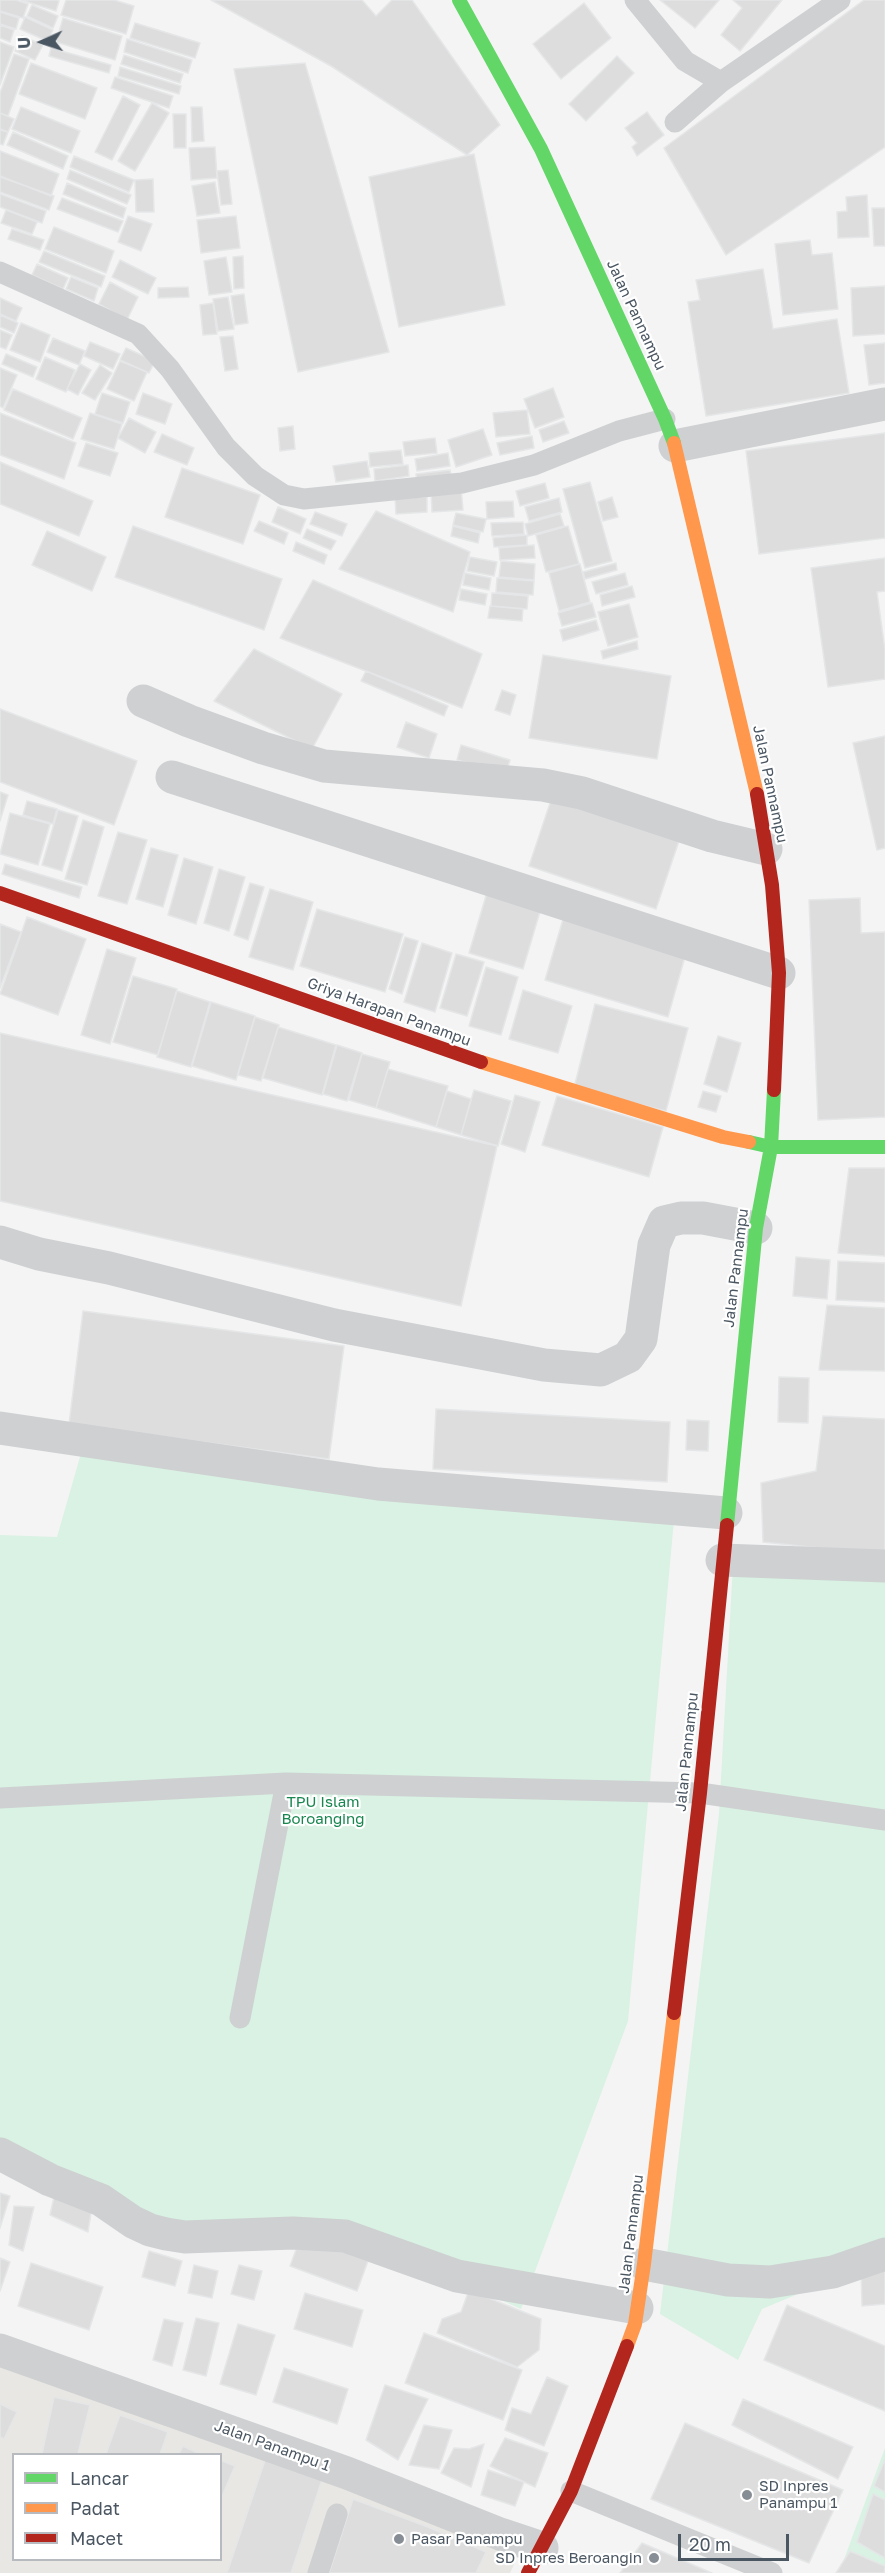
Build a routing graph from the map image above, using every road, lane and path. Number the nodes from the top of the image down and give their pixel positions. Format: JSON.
{"nodes":[{"id":1,"x":459,"y":0,"type":"edge"},
{"id":2,"x":635,"y":0,"type":"edge"},
{"id":3,"x":840,"y":0,"type":"edge"},
{"id":4,"x":721,"y":81,"type":"junction"},
{"id":5,"x":675,"y":122,"type":"dead end"},
{"id":6,"x":0,"y":272,"type":"edge"},
{"id":7,"x":885,"y":404,"type":"edge"},
{"id":8,"x":670,"y":433,"type":"junction"},
{"id":9,"x":143,"y":701,"type":"dead end"},
{"id":10,"x":172,"y":777,"type":"dead end"},
{"id":11,"x":766,"y":849,"type":"junction"},
{"id":12,"x":0,"y":893,"type":"edge"},
{"id":13,"x":779,"y":973,"type":"junction"},
{"id":14,"x":771,"y":1147,"type":"junction"},
{"id":15,"x":885,"y":1147,"type":"edge"},
{"id":16,"x":756,"y":1228,"type":"junction"},
{"id":17,"x":0,"y":1242,"type":"edge"},
{"id":18,"x":0,"y":1428,"type":"edge"},
{"id":19,"x":726,"y":1513,"type":"junction"},
{"id":20,"x":722,"y":1560,"type":"junction"},
{"id":21,"x":885,"y":1566,"type":"edge"},
{"id":22,"x":286,"y":1784,"type":"junction"},
{"id":23,"x":700,"y":1793,"type":"junction"},
{"id":24,"x":0,"y":1798,"type":"edge"},
{"id":25,"x":885,"y":1820,"type":"edge"},
{"id":26,"x":240,"y":2018,"type":"dead end"},
{"id":27,"x":0,"y":2154,"type":"edge"},
{"id":28,"x":885,"y":2254,"type":"edge"},
{"id":29,"x":644,"y":2264,"type":"junction"},
{"id":30,"x":637,"y":2308,"type":"junction"},
{"id":31,"x":0,"y":2350,"type":"edge"},
{"id":32,"x":571,"y":2491,"type":"junction"},
{"id":33,"x":337,"y":2514,"type":"dead end"},
{"id":34,"x":535,"y":2561,"type":"edge"},
{"id":35,"x":318,"y":2573,"type":"edge"},
{"id":36,"x":772,"y":2573,"type":"edge"}],
"edges":[{"from":1,"to":8,"type":"main road","name":"Jalan Pannampu"},
{"from":2,"to":4,"type":"lane"},
{"from":3,"to":4,"type":"lane"},
{"from":4,"to":5,"type":"lane"},
{"from":6,"to":8,"type":"lane"},
{"from":7,"to":8,"type":"street"},
{"from":8,"to":11,"type":"main road","name":"Jalan Pannampu"},
{"from":9,"to":11,"type":"street"},
{"from":10,"to":13,"type":"street"},
{"from":11,"to":13,"type":"main road","name":"Jalan Pannampu"},
{"from":12,"to":14,"type":"main road","name":"Griya Harapan Panampu"},
{"from":13,"to":14,"type":"main road","name":"Jalan Pannampu"},
{"from":14,"to":15,"type":"main road","name":"Griya Harapan Panampu"},
{"from":14,"to":16,"type":"main road","name":"Jalan Pannampu"},
{"from":16,"to":17,"type":"street"},
{"from":16,"to":19,"type":"main road","name":"Jalan Pannampu"},
{"from":18,"to":19,"type":"street"},
{"from":19,"to":20,"type":"main road","name":"Jalan Pannampu"},
{"from":20,"to":21,"type":"street"},
{"from":20,"to":23,"type":"main road","name":"Jalan Pannampu"},
{"from":22,"to":23,"type":"lane"},
{"from":22,"to":24,"type":"lane"},
{"from":22,"to":26,"type":"lane"},
{"from":23,"to":25,"type":"lane"},
{"from":23,"to":29,"type":"main road","name":"Jalan Pannampu"},
{"from":27,"to":30,"type":"street"},
{"from":28,"to":29,"type":"street"},
{"from":29,"to":30,"type":"main road","name":"Jalan Pannampu"},
{"from":30,"to":32,"type":"main road","name":"Jalan Pannampu"},
{"from":31,"to":34,"type":"street","name":"Jalan Panampu 1"},
{"from":32,"to":34,"type":"main road","name":"Jalan Pannampu"},
{"from":32,"to":36,"type":"lane"},
{"from":33,"to":35,"type":"lane"}]}
